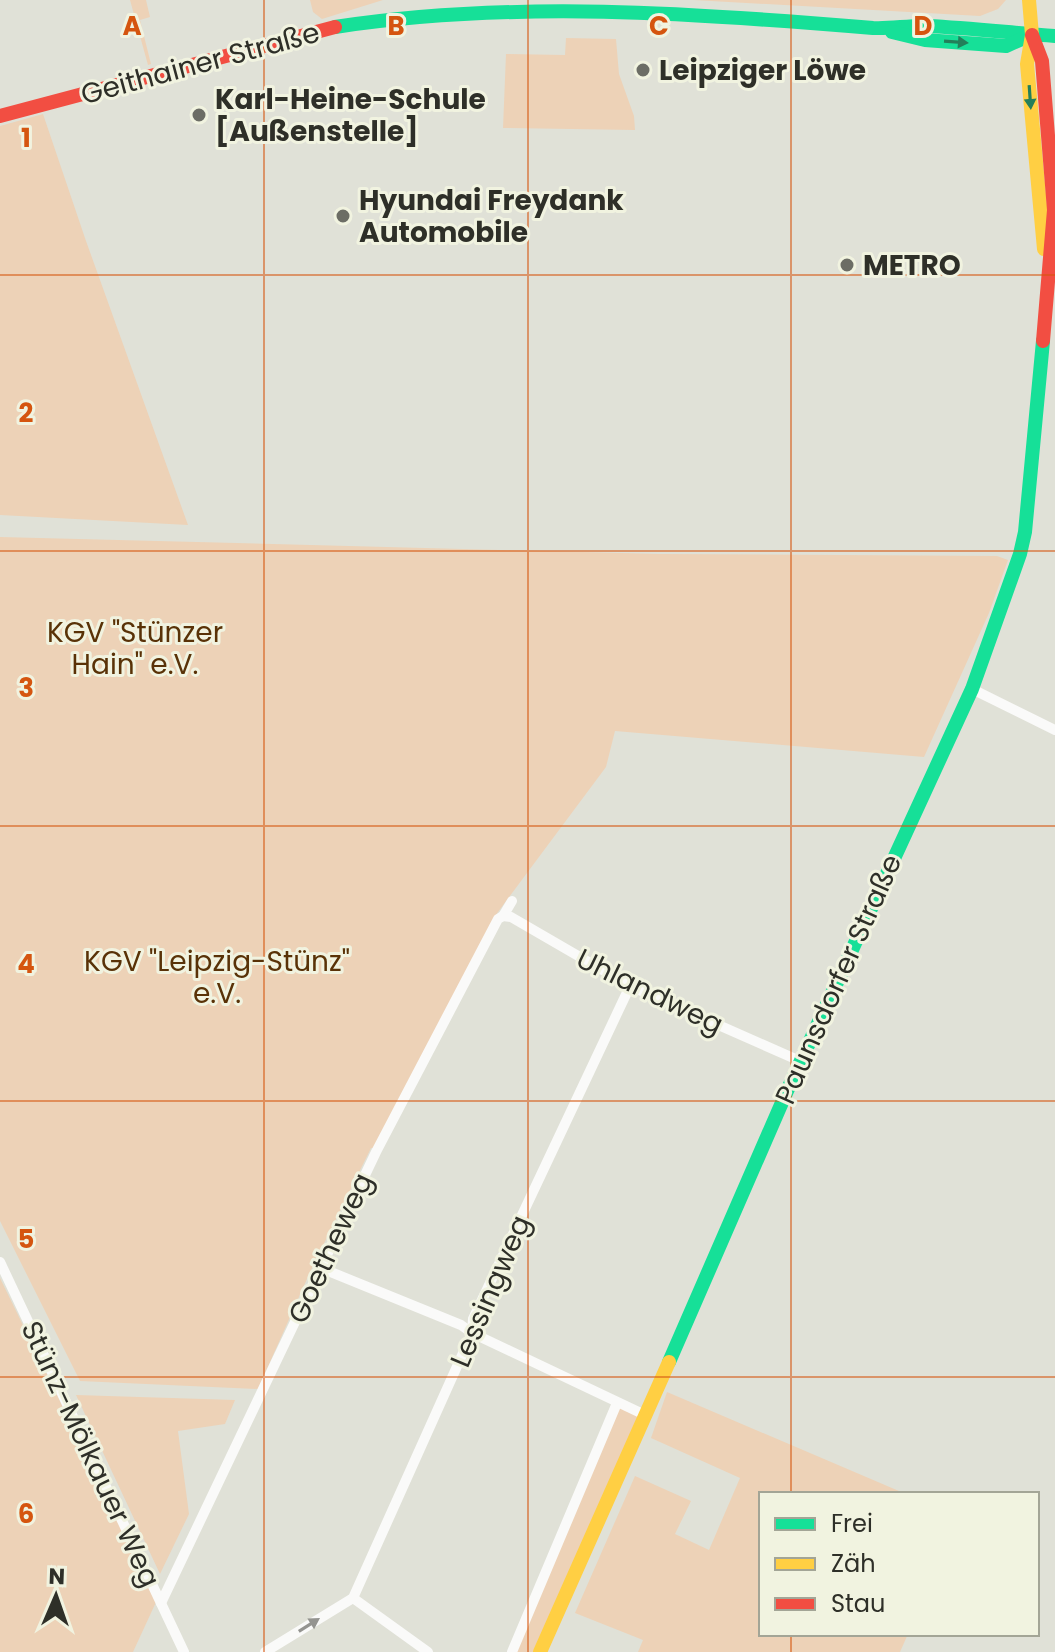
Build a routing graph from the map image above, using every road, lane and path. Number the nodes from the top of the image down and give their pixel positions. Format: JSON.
{"nodes":[{"id":1,"x":1029,"y":0,"type":"edge"},
{"id":2,"x":1032,"y":35,"type":"junction"},
{"id":3,"x":1055,"y":36,"type":"edge"},
{"id":4,"x":0,"y":116,"type":"edge"},
{"id":5,"x":972,"y":689,"type":"junction"},
{"id":6,"x":1055,"y":730,"type":"edge"},
{"id":7,"x":512,"y":901,"type":"dead end"},
{"id":8,"x":503,"y":916,"type":"junction"},
{"id":9,"x":630,"y":986,"type":"junction"},
{"id":10,"x":800,"y":1061,"type":"junction"},
{"id":11,"x":0,"y":1262,"type":"edge"},
{"id":12,"x":321,"y":1268,"type":"junction"},
{"id":13,"x":472,"y":1333,"type":"junction"},
{"id":14,"x":617,"y":1403,"type":"junction"},
{"id":15,"x":645,"y":1415,"type":"junction"},
{"id":16,"x":353,"y":1598,"type":"junction"},
{"id":17,"x":161,"y":1603,"type":"junction"},
{"id":18,"x":184,"y":1652,"type":"edge"},
{"id":19,"x":265,"y":1652,"type":"edge"},
{"id":20,"x":428,"y":1652,"type":"edge"},
{"id":21,"x":512,"y":1652,"type":"edge"},
{"id":22,"x":540,"y":1652,"type":"edge"}],
"edges":[{"from":1,"to":2,"type":"main road","name":"Paunsdorfer Straße"},
{"from":2,"to":3,"type":"main road","name":"Geithainer Straße"},
{"from":2,"to":4,"type":"main road","name":"Geithainer Straße"},
{"from":2,"to":5,"type":"main road","name":"Paunsdorfer Straße"},
{"from":5,"to":6,"type":"street"},
{"from":5,"to":10,"type":"main road","name":"Paunsdorfer Straße"},
{"from":7,"to":8,"type":"street","name":"Goetheweg"},
{"from":8,"to":9,"type":"street","name":"Uhlandweg"},
{"from":8,"to":12,"type":"street","name":"Goetheweg"},
{"from":9,"to":10,"type":"street","name":"Uhlandweg"},
{"from":9,"to":13,"type":"street","name":"Lessingweg"},
{"from":10,"to":15,"type":"main road","name":"Paunsdorfer Straße"},
{"from":11,"to":17,"type":"street","name":"Stünz-Mölkauer Weg"},
{"from":12,"to":13,"type":"street"},
{"from":12,"to":17,"type":"street","name":"Goetheweg"},
{"from":13,"to":14,"type":"street"},
{"from":13,"to":16,"type":"street","name":"Lessingweg"},
{"from":14,"to":15,"type":"street"},
{"from":14,"to":21,"type":"street"},
{"from":15,"to":22,"type":"main road","name":"Paunsdorfer Straße"},
{"from":19,"to":16,"type":"street","one_way":true},
{"from":16,"to":20,"type":"street"},
{"from":17,"to":18,"type":"street","name":"Stünz-Mölkauer Weg"}]}
